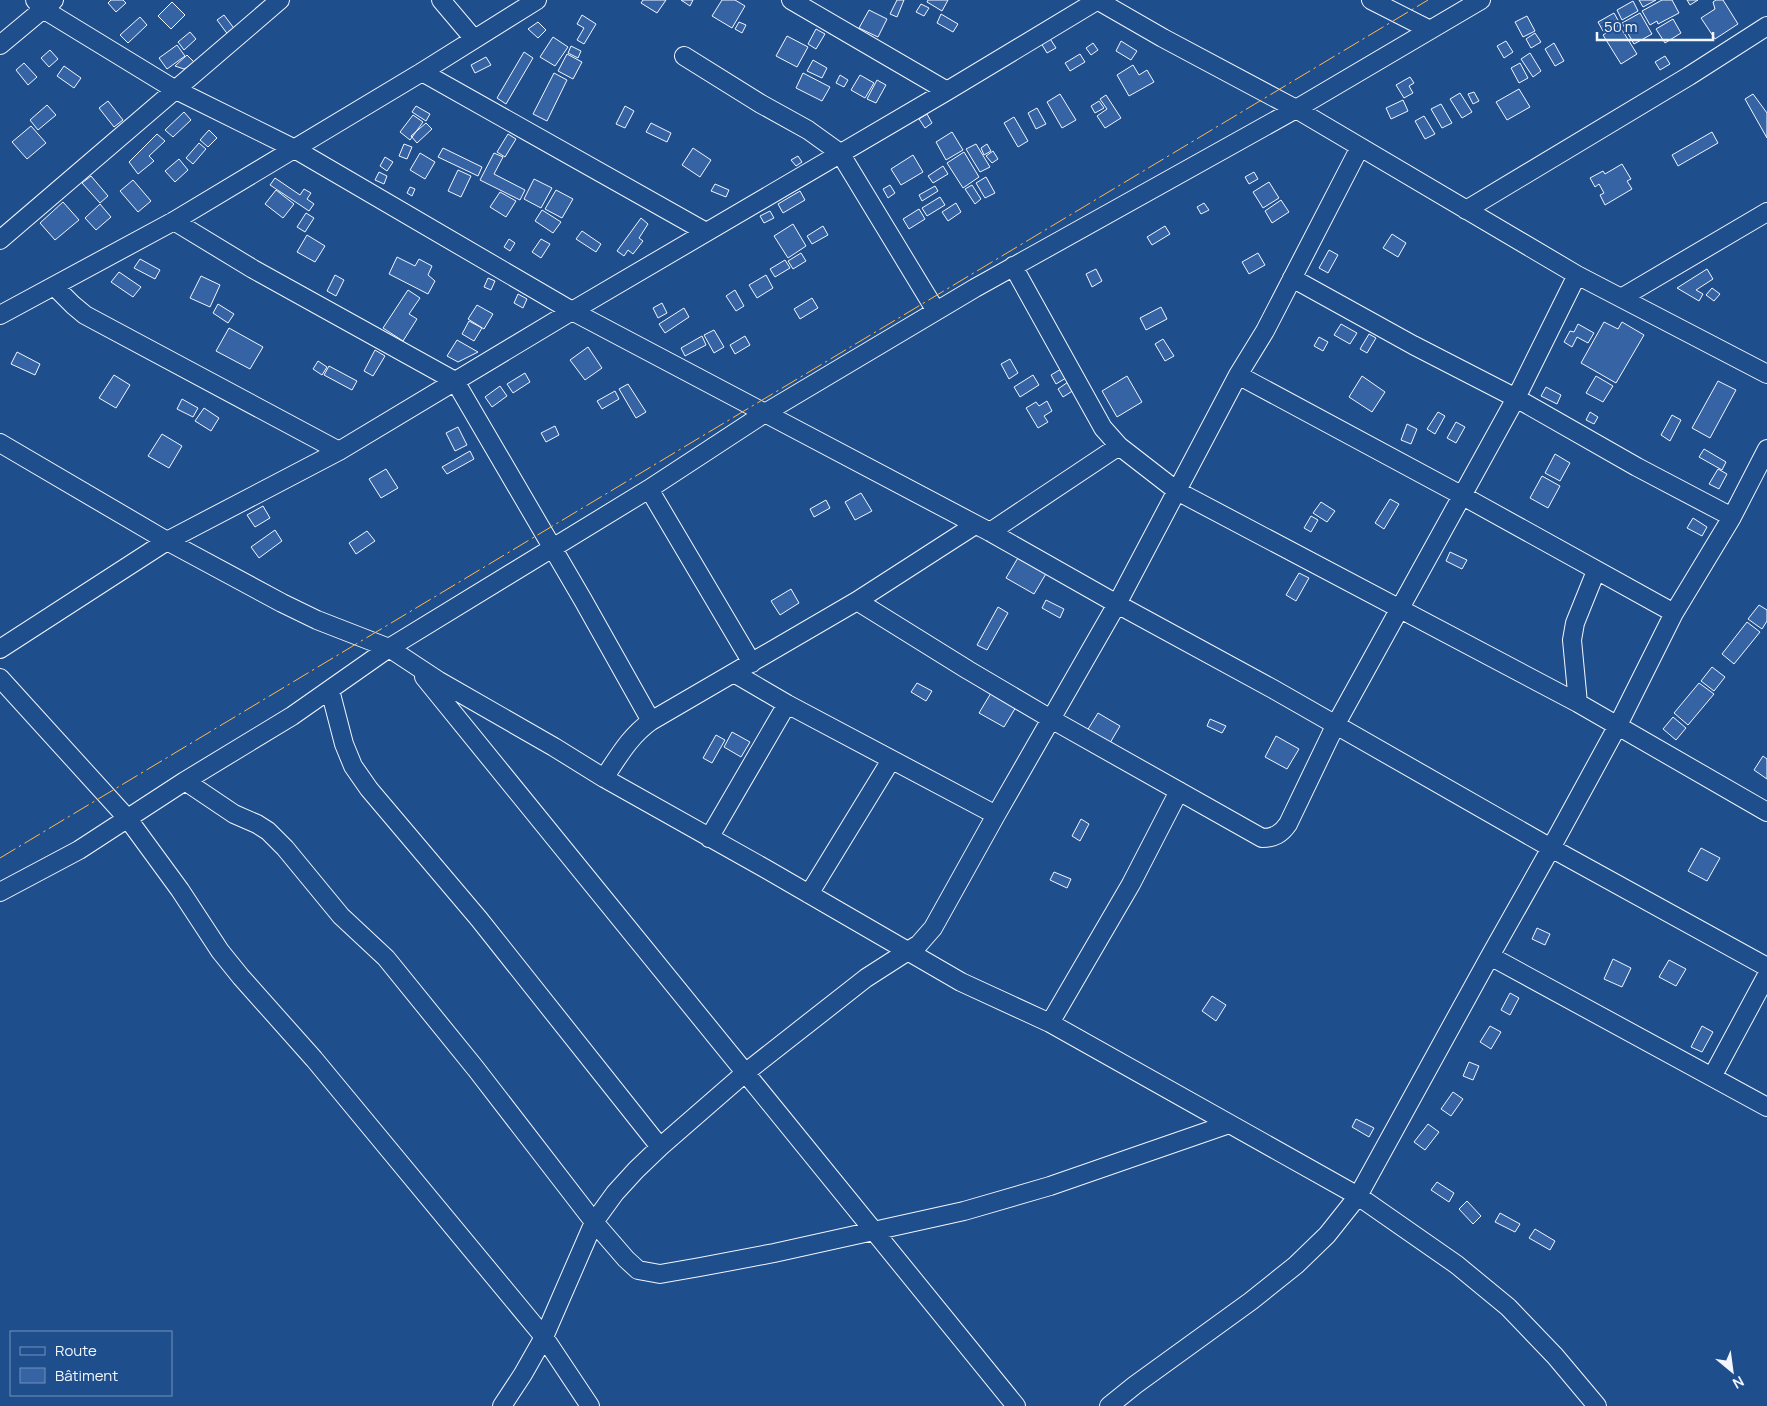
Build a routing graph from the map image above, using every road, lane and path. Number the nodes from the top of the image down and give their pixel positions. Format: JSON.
{"nodes":[{"id":1,"x":280,"y":0,"type":"edge"},
{"id":2,"x":441,"y":0,"type":"edge"},
{"id":3,"x":537,"y":0,"type":"edge"},
{"id":4,"x":791,"y":0,"type":"edge"},
{"id":5,"x":1097,"y":0,"type":"edge"},
{"id":6,"x":1371,"y":0,"type":"edge"},
{"id":7,"x":1481,"y":0,"type":"edge"},
{"id":8,"x":44,"y":3,"type":"edge"},
{"id":9,"x":1767,"y":26,"type":"edge"},
{"id":10,"x":1430,"y":30,"type":"junction"},
{"id":11,"x":474,"y":39,"type":"junction"},
{"id":12,"x":0,"y":45,"type":"edge"},
{"id":13,"x":684,"y":56,"type":"dead end"},
{"id":14,"x":422,"y":72,"type":"junction"},
{"id":15,"x":174,"y":89,"type":"junction"},
{"id":16,"x":947,"y":91,"type":"junction"},
{"id":17,"x":1296,"y":109,"type":"junction"},
{"id":18,"x":1360,"y":147,"type":"junction"},
{"id":19,"x":293,"y":148,"type":"junction"},
{"id":20,"x":840,"y":153,"type":"junction"},
{"id":21,"x":1466,"y":210,"type":"junction"},
{"id":22,"x":1767,"y":212,"type":"edge"},
{"id":23,"x":174,"y":221,"type":"junction"},
{"id":24,"x":706,"y":232,"type":"junction"},
{"id":25,"x":0,"y":240,"type":"edge"},
{"id":26,"x":1013,"y":266,"type":"junction"},
{"id":27,"x":1577,"y":275,"type":"junction"},
{"id":28,"x":1292,"y":278,"type":"junction"},
{"id":29,"x":55,"y":286,"type":"junction"},
{"id":30,"x":1622,"y":298,"type":"junction"},
{"id":31,"x":572,"y":311,"type":"junction"},
{"id":32,"x":936,"y":311,"type":"junction"},
{"id":33,"x":0,"y":315,"type":"edge"},
{"id":34,"x":1767,"y":374,"type":"edge"},
{"id":35,"x":1238,"y":376,"type":"junction"},
{"id":36,"x":455,"y":381,"type":"junction"},
{"id":37,"x":1516,"y":398,"type":"junction"},
{"id":38,"x":765,"y":413,"type":"junction"},
{"id":39,"x":0,"y":443,"type":"edge"},
{"id":40,"x":1119,"y":446,"type":"junction"},
{"id":41,"x":1767,"y":449,"type":"edge"},
{"id":42,"x":339,"y":451,"type":"junction"},
{"id":43,"x":649,"y":489,"type":"junction"},
{"id":44,"x":1177,"y":491,"type":"junction"},
{"id":45,"x":1461,"y":495,"type":"junction"},
{"id":46,"x":1732,"y":517,"type":"junction"},
{"id":47,"x":982,"y":528,"type":"junction"},
{"id":48,"x":167,"y":541,"type":"junction"},
{"id":49,"x":552,"y":547,"type":"junction"},
{"id":50,"x":1596,"y":571,"type":"junction"},
{"id":51,"x":857,"y":601,"type":"junction"},
{"id":52,"x":1117,"y":604,"type":"junction"},
{"id":53,"x":1399,"y":609,"type":"junction"},
{"id":54,"x":1674,"y":614,"type":"junction"},
{"id":55,"x":389,"y":648,"type":"junction"},
{"id":56,"x":0,"y":649,"type":"edge"},
{"id":57,"x":752,"y":663,"type":"junction"},
{"id":58,"x":414,"y":665,"type":"junction"},
{"id":59,"x":734,"y":673,"type":"junction"},
{"id":60,"x":0,"y":678,"type":"edge"},
{"id":61,"x":330,"y":690,"type":"junction"},
{"id":62,"x":1578,"y":703,"type":"junction"},
{"id":63,"x":787,"y":704,"type":"junction"},
{"id":64,"x":1052,"y":719,"type":"junction"},
{"id":65,"x":651,"y":721,"type":"junction"},
{"id":66,"x":1336,"y":724,"type":"junction"},
{"id":67,"x":1617,"y":727,"type":"junction"},
{"id":68,"x":891,"y":760,"type":"junction"},
{"id":69,"x":604,"y":778,"type":"junction"},
{"id":70,"x":185,"y":781,"type":"junction"},
{"id":71,"x":1179,"y":791,"type":"junction"},
{"id":72,"x":1767,"y":812,"type":"edge"},
{"id":73,"x":996,"y":815,"type":"junction"},
{"id":74,"x":128,"y":819,"type":"junction"},
{"id":75,"x":710,"y":838,"type":"junction"},
{"id":76,"x":1552,"y":848,"type":"junction"},
{"id":77,"x":0,"y":892,"type":"edge"},
{"id":78,"x":808,"y":894,"type":"junction"},
{"id":79,"x":908,"y":951,"type":"junction"},
{"id":80,"x":1490,"y":956,"type":"junction"},
{"id":81,"x":1767,"y":967,"type":"edge"},
{"id":82,"x":1767,"y":975,"type":"edge"},
{"id":83,"x":1050,"y":1024,"type":"junction"},
{"id":84,"x":745,"y":1073,"type":"junction"},
{"id":85,"x":1712,"y":1077,"type":"junction"},
{"id":86,"x":1767,"y":1107,"type":"edge"},
{"id":87,"x":1229,"y":1124,"type":"junction"},
{"id":88,"x":660,"y":1147,"type":"junction"},
{"id":89,"x":1358,"y":1196,"type":"junction"},
{"id":90,"x":594,"y":1222,"type":"junction"},
{"id":91,"x":874,"y":1231,"type":"junction"},
{"id":92,"x":544,"y":1338,"type":"junction"},
{"id":93,"x":502,"y":1406,"type":"edge"},
{"id":94,"x":590,"y":1406,"type":"edge"},
{"id":95,"x":1016,"y":1406,"type":"edge"},
{"id":96,"x":1109,"y":1406,"type":"edge"},
{"id":97,"x":1597,"y":1406,"type":"edge"}],
"edges":[{"from":1,"to":15,"type":"street"},
{"from":2,"to":11,"type":"street"},
{"from":3,"to":11,"type":"street"},
{"from":4,"to":16,"type":"street"},
{"from":5,"to":16,"type":"street"},
{"from":5,"to":17,"type":"street"},
{"from":6,"to":10,"type":"street"},
{"from":7,"to":10,"type":"street"},
{"from":8,"to":12,"type":"street"},
{"from":8,"to":15,"type":"street"},
{"from":9,"to":21,"type":"street"},
{"from":10,"to":17,"type":"street"},
{"from":11,"to":14,"type":"street"},
{"from":13,"to":20,"type":"street"},
{"from":14,"to":19,"type":"street"},
{"from":14,"to":24,"type":"street"},
{"from":15,"to":19,"type":"street"},
{"from":15,"to":25,"type":"street"},
{"from":16,"to":20,"type":"street"},
{"from":17,"to":18,"type":"street"},
{"from":17,"to":26,"type":"street"},
{"from":18,"to":21,"type":"street"},
{"from":18,"to":28,"type":"street"},
{"from":19,"to":23,"type":"street"},
{"from":19,"to":31,"type":"street"},
{"from":20,"to":24,"type":"street"},
{"from":20,"to":32,"type":"street"},
{"from":21,"to":27,"type":"street"},
{"from":22,"to":30,"type":"street"},
{"from":23,"to":29,"type":"street"},
{"from":23,"to":36,"type":"street"},
{"from":24,"to":31,"type":"street"},
{"from":26,"to":32,"type":"street"},
{"from":26,"to":40,"type":"street"},
{"from":27,"to":30,"type":"street"},
{"from":27,"to":37,"type":"street"},
{"from":28,"to":35,"type":"street"},
{"from":28,"to":37,"type":"street"},
{"from":29,"to":33,"type":"street"},
{"from":29,"to":42,"type":"street"},
{"from":30,"to":34,"type":"street"},
{"from":31,"to":36,"type":"street"},
{"from":31,"to":38,"type":"street"},
{"from":32,"to":38,"type":"street"},
{"from":35,"to":44,"type":"street"},
{"from":35,"to":45,"type":"street"},
{"from":36,"to":42,"type":"street"},
{"from":36,"to":49,"type":"street"},
{"from":37,"to":45,"type":"street"},
{"from":37,"to":46,"type":"street"},
{"from":38,"to":43,"type":"street"},
{"from":38,"to":47,"type":"street"},
{"from":39,"to":48,"type":"street"},
{"from":40,"to":44,"type":"street"},
{"from":40,"to":47,"type":"street"},
{"from":41,"to":46,"type":"street"},
{"from":42,"to":48,"type":"street"},
{"from":43,"to":49,"type":"street"},
{"from":43,"to":57,"type":"street"},
{"from":44,"to":52,"type":"street"},
{"from":44,"to":53,"type":"street"},
{"from":45,"to":50,"type":"street"},
{"from":45,"to":53,"type":"street"},
{"from":46,"to":54,"type":"street"},
{"from":47,"to":51,"type":"street"},
{"from":47,"to":52,"type":"street"},
{"from":48,"to":55,"type":"street"},
{"from":48,"to":56,"type":"street"},
{"from":49,"to":55,"type":"street"},
{"from":49,"to":65,"type":"street"},
{"from":50,"to":54,"type":"street"},
{"from":50,"to":62,"type":"street"},
{"from":51,"to":57,"type":"street"},
{"from":51,"to":64,"type":"street"},
{"from":52,"to":64,"type":"street"},
{"from":52,"to":66,"type":"street"},
{"from":53,"to":62,"type":"street"},
{"from":53,"to":66,"type":"street"},
{"from":54,"to":67,"type":"street"},
{"from":55,"to":58,"type":"street"},
{"from":55,"to":61,"type":"street"},
{"from":57,"to":59,"type":"street"},
{"from":58,"to":69,"type":"street"},
{"from":58,"to":84,"type":"street"},
{"from":59,"to":63,"type":"street"},
{"from":59,"to":65,"type":"street"},
{"from":60,"to":74,"type":"street"},
{"from":61,"to":70,"type":"street"},
{"from":61,"to":88,"type":"street"},
{"from":62,"to":67,"type":"street"},
{"from":63,"to":68,"type":"street"},
{"from":63,"to":75,"type":"street"},
{"from":64,"to":71,"type":"street"},
{"from":64,"to":73,"type":"street"},
{"from":65,"to":69,"type":"street"},
{"from":66,"to":71,"type":"street"},
{"from":66,"to":76,"type":"street"},
{"from":67,"to":72,"type":"street"},
{"from":67,"to":76,"type":"street"},
{"from":68,"to":73,"type":"street"},
{"from":68,"to":78,"type":"street"},
{"from":69,"to":75,"type":"street"},
{"from":70,"to":74,"type":"street"},
{"from":70,"to":90,"type":"street"},
{"from":71,"to":83,"type":"street"},
{"from":73,"to":79,"type":"street"},
{"from":74,"to":77,"type":"street"},
{"from":74,"to":92,"type":"street"},
{"from":75,"to":78,"type":"street"},
{"from":76,"to":80,"type":"street"},
{"from":76,"to":81,"type":"street"},
{"from":78,"to":79,"type":"street"},
{"from":79,"to":83,"type":"street"},
{"from":79,"to":84,"type":"street"},
{"from":80,"to":85,"type":"street"},
{"from":80,"to":89,"type":"street"},
{"from":82,"to":85,"type":"street"},
{"from":83,"to":87,"type":"street"},
{"from":84,"to":88,"type":"street"},
{"from":84,"to":91,"type":"street"},
{"from":85,"to":86,"type":"street"},
{"from":87,"to":89,"type":"street"},
{"from":87,"to":91,"type":"street"},
{"from":88,"to":90,"type":"street"},
{"from":89,"to":96,"type":"street"},
{"from":89,"to":97,"type":"street"},
{"from":90,"to":91,"type":"street"},
{"from":90,"to":92,"type":"street"},
{"from":91,"to":95,"type":"street"},
{"from":92,"to":93,"type":"street"},
{"from":92,"to":94,"type":"street"}]}
